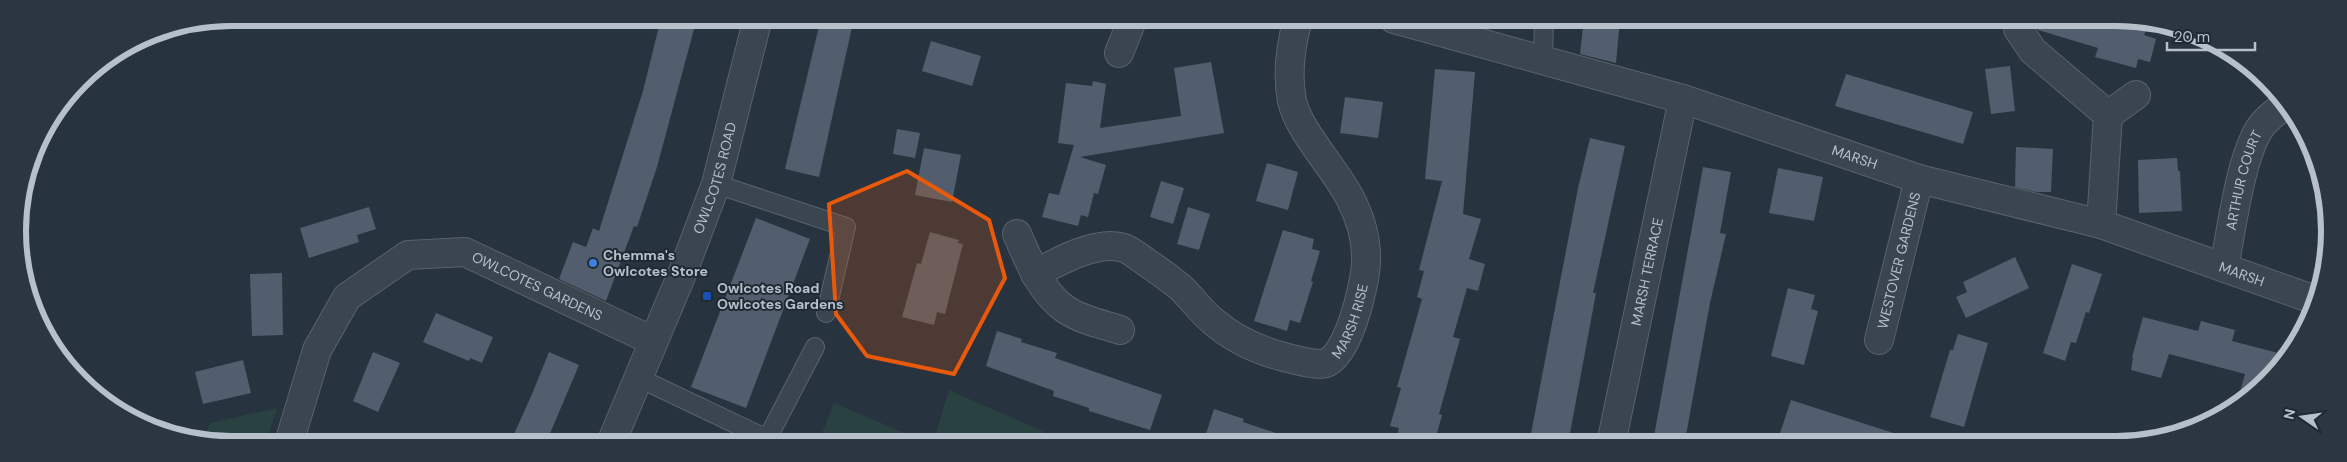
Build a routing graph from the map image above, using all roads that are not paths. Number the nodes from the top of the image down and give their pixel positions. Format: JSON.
{"nodes":[{"id":1,"x":756,"y":26,"type":"edge"},
{"id":2,"x":1130,"y":26,"type":"edge"},
{"id":3,"x":1297,"y":26,"type":"edge"},
{"id":4,"x":1419,"y":26,"type":"edge"},
{"id":5,"x":1544,"y":26,"type":"edge"},
{"id":6,"x":2019,"y":26,"type":"edge"},
{"id":7,"x":1119,"y":53,"type":"dead end"},
{"id":8,"x":1543,"y":60,"type":"junction"},
{"id":9,"x":2136,"y":95,"type":"dead end"},
{"id":10,"x":1683,"y":99,"type":"junction"},
{"id":11,"x":2281,"y":110,"type":"edge"},
{"id":12,"x":2108,"y":115,"type":"junction"},
{"id":13,"x":1919,"y":178,"type":"junction"},
{"id":14,"x":716,"y":184,"type":"junction"},
{"id":15,"x":2101,"y":224,"type":"junction"},
{"id":16,"x":1017,"y":234,"type":"dead end"},
{"id":17,"x":2224,"y":268,"type":"junction"},
{"id":18,"x":1035,"y":274,"type":"junction"},
{"id":19,"x":2310,"y":298,"type":"edge"},
{"id":20,"x":826,"y":314,"type":"dead end"},
{"id":21,"x":1120,"y":330,"type":"dead end"},
{"id":22,"x":1879,"y":340,"type":"dead end"},
{"id":23,"x":653,"y":341,"type":"junction"},
{"id":24,"x":815,"y":348,"type":"dead end"},
{"id":25,"x":639,"y":378,"type":"junction"},
{"id":26,"x":291,"y":436,"type":"edge"},
{"id":27,"x":614,"y":436,"type":"edge"},
{"id":28,"x":761,"y":436,"type":"edge"},
{"id":29,"x":769,"y":436,"type":"edge"},
{"id":30,"x":1613,"y":436,"type":"edge"}],
"edges":[{"from":1,"to":14,"type":"street","name":"OWLCOTES ROAD"},
{"from":2,"to":7,"type":"street"},
{"from":3,"to":18,"type":"street","name":"MARSH RISE"},
{"from":4,"to":8,"type":"street","name":"MARSH"},
{"from":5,"to":8,"type":"lane"},
{"from":6,"to":12,"type":"street"},
{"from":8,"to":10,"type":"street","name":"MARSH"},
{"from":9,"to":12,"type":"street"},
{"from":10,"to":13,"type":"street","name":"MARSH"},
{"from":10,"to":30,"type":"street","name":"MARSH TERRACE"},
{"from":11,"to":17,"type":"street","name":"ARTHUR COURT"},
{"from":12,"to":15,"type":"street"},
{"from":13,"to":15,"type":"street","name":"MARSH"},
{"from":13,"to":22,"type":"street","name":"WESTOVER GARDENS"},
{"from":14,"to":20,"type":"lane"},
{"from":14,"to":23,"type":"street","name":"OWLCOTES ROAD"},
{"from":15,"to":17,"type":"street","name":"MARSH"},
{"from":16,"to":18,"type":"street"},
{"from":17,"to":19,"type":"street","name":"MARSH"},
{"from":18,"to":21,"type":"street"},
{"from":23,"to":25,"type":"street","name":"OWLCOTES ROAD"},
{"from":23,"to":26,"type":"street","name":"OWLCOTES GARDENS"},
{"from":24,"to":29,"type":"lane"},
{"from":25,"to":27,"type":"street","name":"OWLCOTES ROAD"},
{"from":25,"to":28,"type":"lane"}]}
